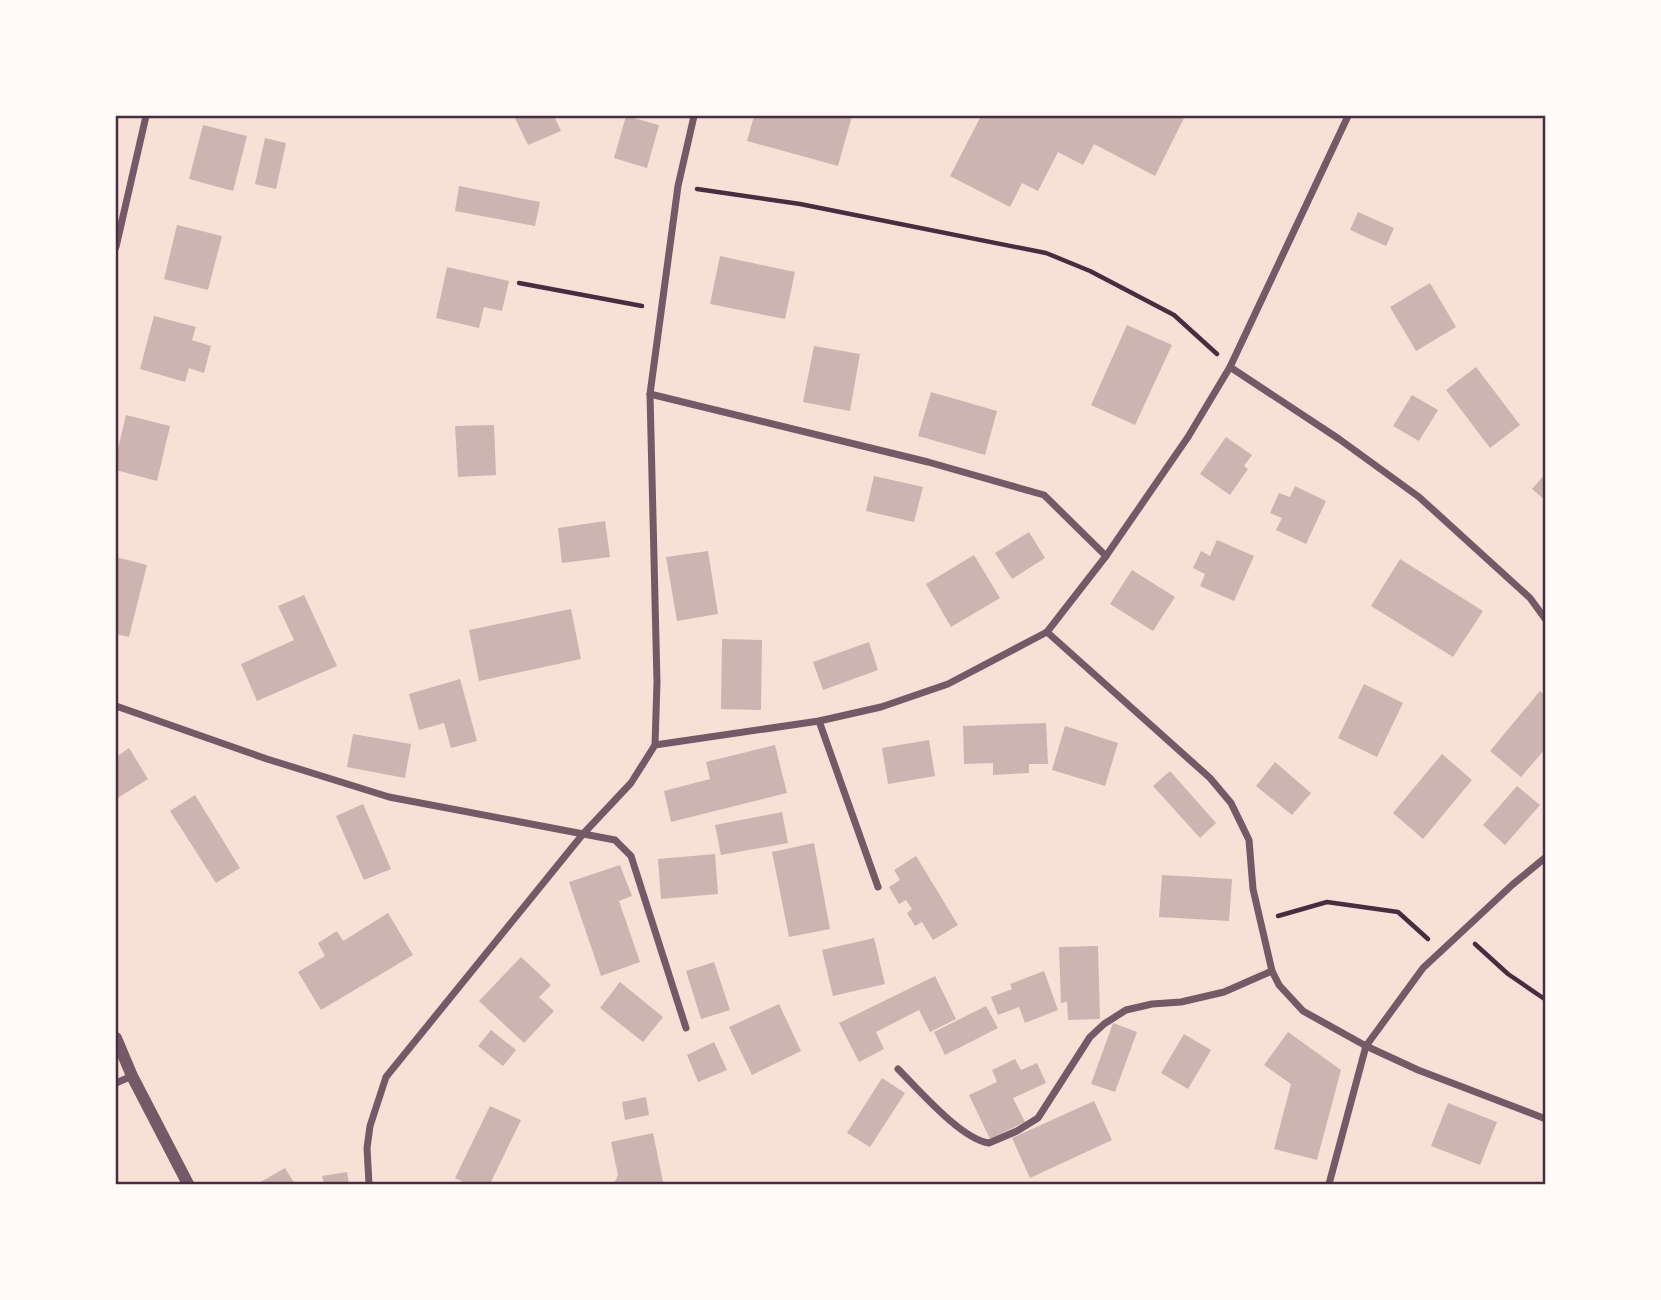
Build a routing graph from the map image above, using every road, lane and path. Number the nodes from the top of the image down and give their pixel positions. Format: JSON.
{"nodes":[{"id":1,"x":146,"y":116,"type":"edge"},
{"id":2,"x":694,"y":116,"type":"edge"},
{"id":3,"x":1348,"y":116,"type":"edge"},
{"id":4,"x":678,"y":186,"type":"junction"},
{"id":5,"x":116,"y":247,"type":"edge"},
{"id":6,"x":519,"y":283,"type":"dead end"},
{"id":7,"x":661,"y":310,"type":"junction"},
{"id":8,"x":1230,"y":367,"type":"junction"},
{"id":9,"x":650,"y":394,"type":"junction"},
{"id":10,"x":1106,"y":556,"type":"junction"},
{"id":11,"x":1545,"y":620,"type":"edge"},
{"id":12,"x":1047,"y":632,"type":"junction"},
{"id":13,"x":116,"y":706,"type":"edge"},
{"id":14,"x":819,"y":722,"type":"junction"},
{"id":15,"x":655,"y":745,"type":"junction"},
{"id":16,"x":583,"y":834,"type":"junction"},
{"id":17,"x":1545,"y":857,"type":"edge"},
{"id":18,"x":878,"y":887,"type":"dead end"},
{"id":19,"x":1260,"y":921,"type":"junction"},
{"id":20,"x":1461,"y":932,"type":"junction"},
{"id":21,"x":1441,"y":950,"type":"junction"},
{"id":22,"x":1272,"y":971,"type":"junction"},
{"id":23,"x":1545,"y":1000,"type":"edge"},
{"id":24,"x":686,"y":1028,"type":"dead end"},
{"id":25,"x":116,"y":1038,"type":"edge"},
{"id":26,"x":1366,"y":1046,"type":"junction"},
{"id":27,"x":898,"y":1069,"type":"dead end"},
{"id":28,"x":132,"y":1076,"type":"junction"},
{"id":29,"x":116,"y":1083,"type":"edge"},
{"id":30,"x":1545,"y":1119,"type":"edge"},
{"id":31,"x":188,"y":1185,"type":"edge"},
{"id":32,"x":369,"y":1185,"type":"edge"},
{"id":33,"x":1329,"y":1185,"type":"edge"}],
"edges":[{"from":1,"to":5,"type":"street"},
{"from":2,"to":4,"type":"street"},
{"from":3,"to":8,"type":"street"},
{"from":4,"to":7,"type":"street"},
{"from":4,"to":8,"type":"path"},
{"from":6,"to":7,"type":"path"},
{"from":7,"to":9,"type":"street"},
{"from":8,"to":10,"type":"street"},
{"from":8,"to":11,"type":"street"},
{"from":9,"to":10,"type":"street"},
{"from":9,"to":15,"type":"street"},
{"from":10,"to":12,"type":"street"},
{"from":12,"to":14,"type":"street"},
{"from":12,"to":19,"type":"street"},
{"from":13,"to":16,"type":"street"},
{"from":14,"to":15,"type":"street"},
{"from":14,"to":18,"type":"street"},
{"from":15,"to":16,"type":"street"},
{"from":16,"to":24,"type":"street"},
{"from":16,"to":32,"type":"street"},
{"from":17,"to":20,"type":"street"},
{"from":19,"to":21,"type":"path"},
{"from":19,"to":22,"type":"street"},
{"from":20,"to":21,"type":"street"},
{"from":20,"to":23,"type":"path"},
{"from":21,"to":26,"type":"street"},
{"from":22,"to":26,"type":"street"},
{"from":22,"to":27,"type":"street"},
{"from":25,"to":28,"type":"street"},
{"from":26,"to":30,"type":"street"},
{"from":26,"to":33,"type":"street"},
{"from":28,"to":29,"type":"street"},
{"from":28,"to":31,"type":"street"}]}
